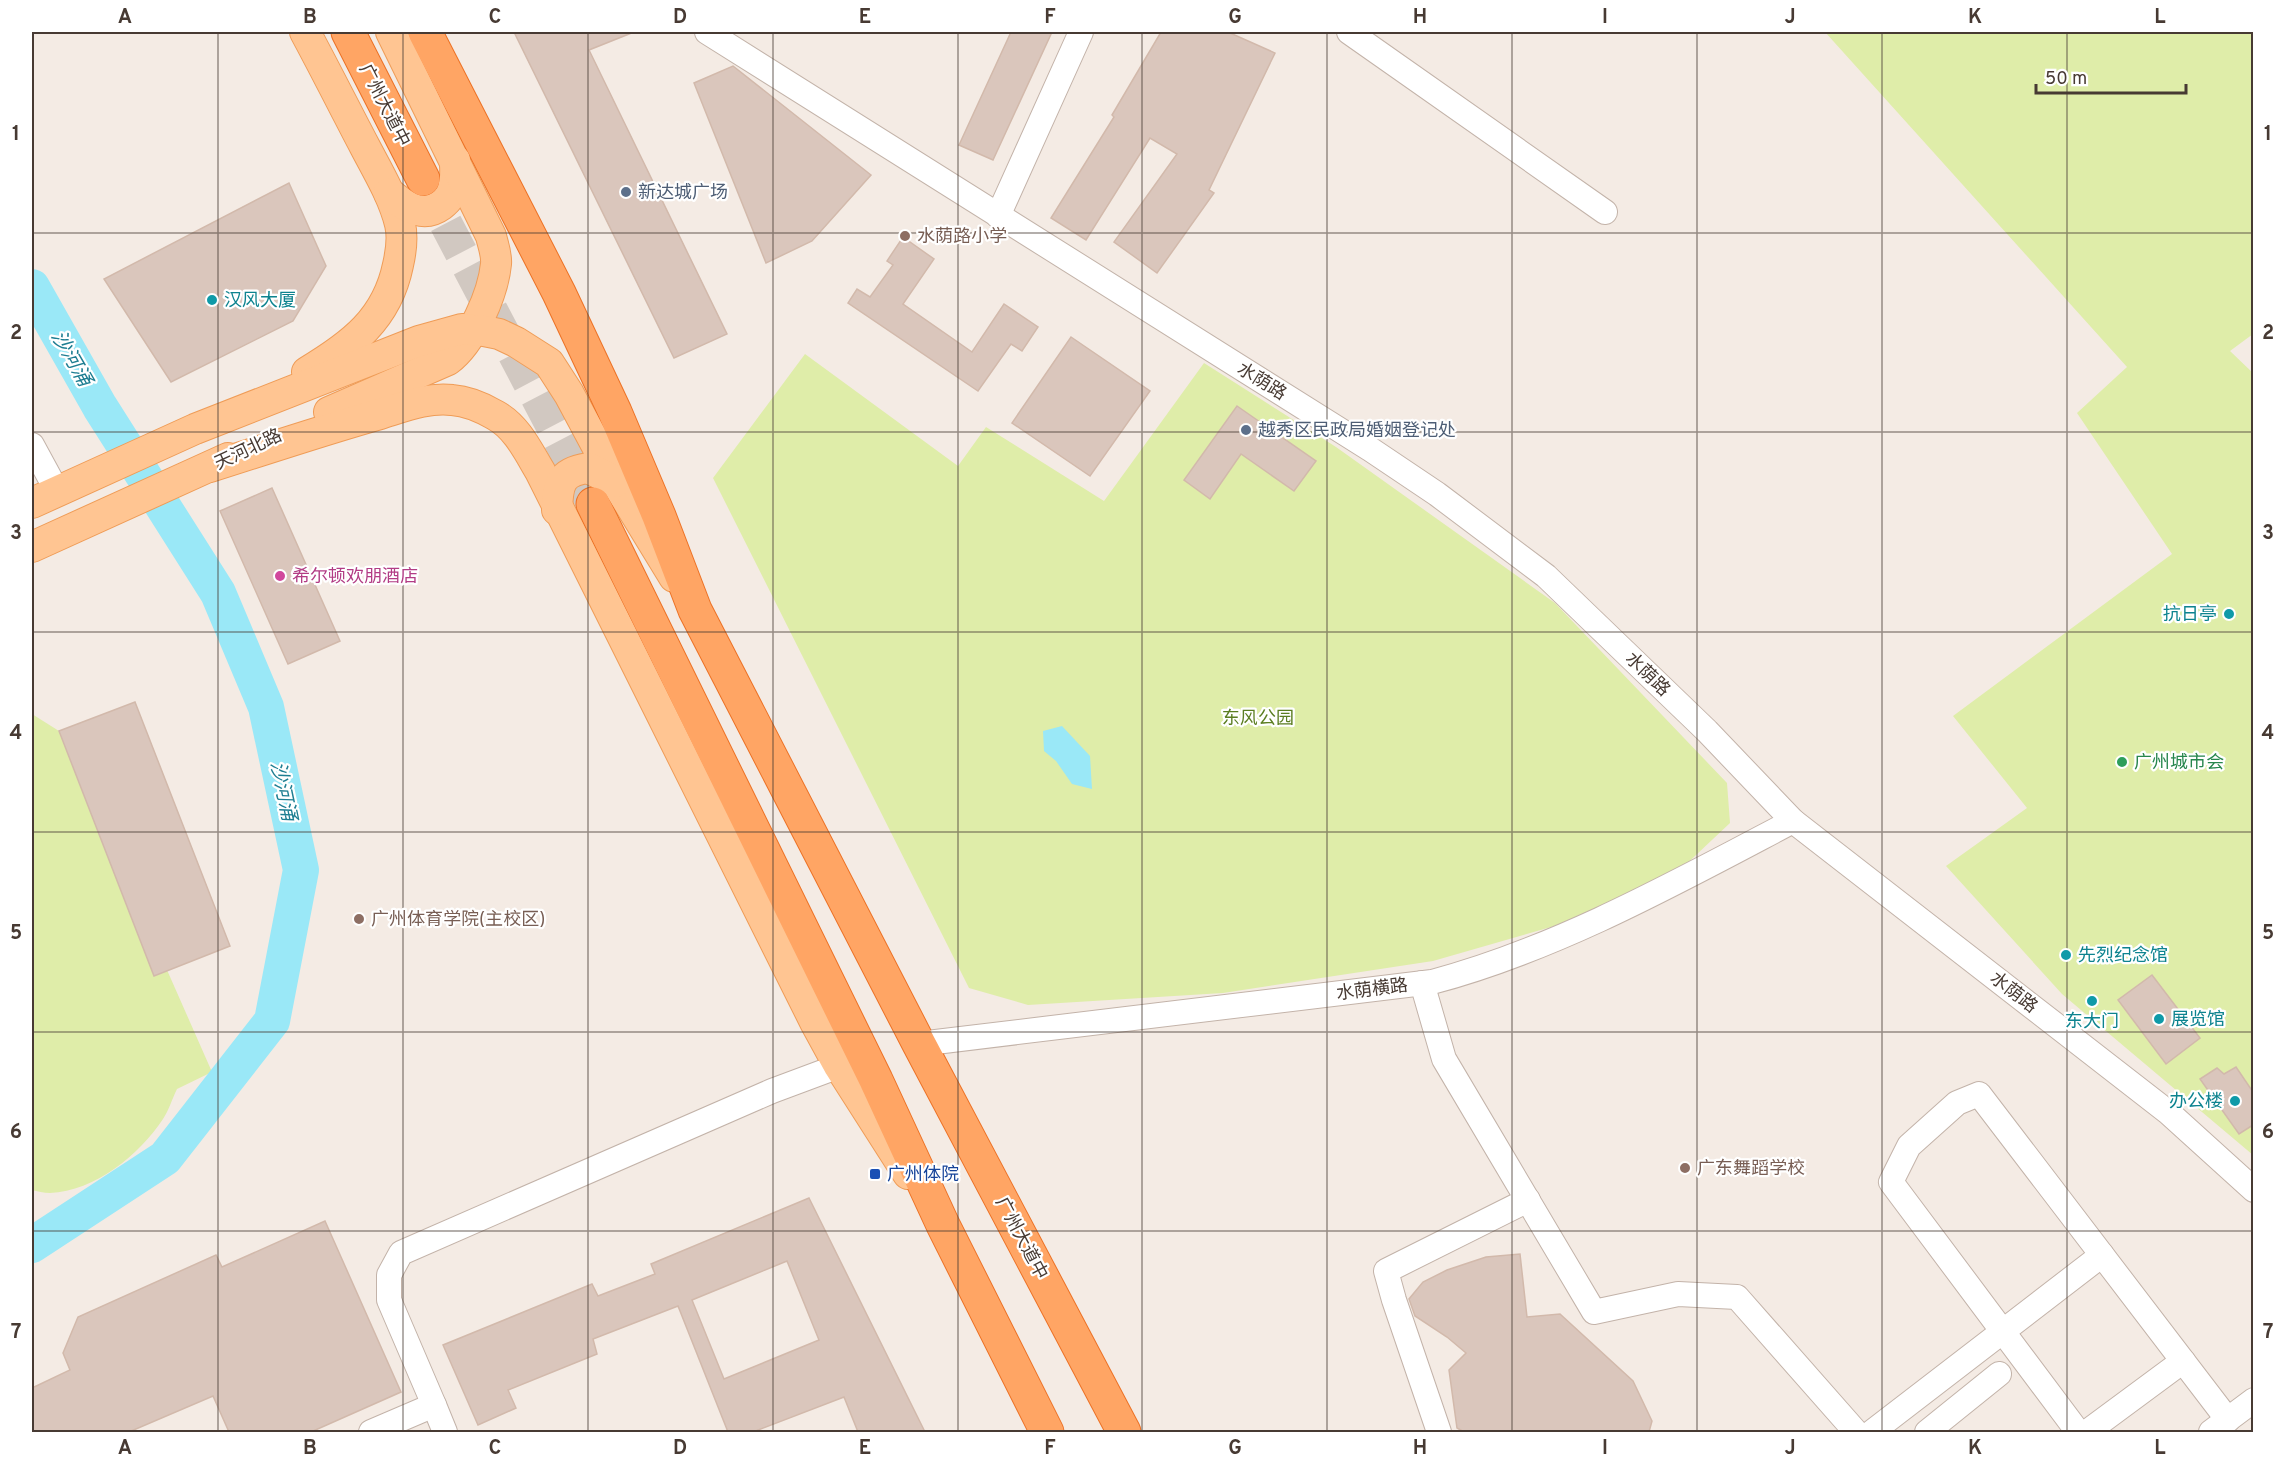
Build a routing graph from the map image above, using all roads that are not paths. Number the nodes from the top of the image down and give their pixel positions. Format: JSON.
{"nodes":[{"id":1,"x":305,"y":32,"type":"edge"},
{"id":2,"x":348,"y":32,"type":"edge"},
{"id":3,"x":391,"y":32,"type":"edge"},
{"id":4,"x":425,"y":32,"type":"edge"},
{"id":5,"x":707,"y":32,"type":"edge"},
{"id":6,"x":1081,"y":32,"type":"edge"},
{"id":7,"x":1348,"y":32,"type":"edge"},
{"id":8,"x":455,"y":160,"type":"junction"},
{"id":9,"x":423,"y":178,"type":"tunnel mouth"},
{"id":10,"x":388,"y":193,"type":"junction"},
{"id":11,"x":1605,"y":212,"type":"dead end"},
{"id":12,"x":998,"y":216,"type":"junction"},
{"id":13,"x":465,"y":335,"type":"junction"},
{"id":14,"x":195,"y":429,"type":"junction"},
{"id":15,"x":32,"y":444,"type":"edge"},
{"id":16,"x":210,"y":467,"type":"junction"},
{"id":17,"x":605,"y":493,"type":"junction"},
{"id":18,"x":44,"y":497,"type":"edge"},
{"id":19,"x":557,"y":510,"type":"junction"},
{"id":20,"x":32,"y":547,"type":"edge"},
{"id":21,"x":695,"y":610,"type":"junction"},
{"id":22,"x":1793,"y":821,"type":"junction"},
{"id":23,"x":1422,"y":983,"type":"junction"},
{"id":24,"x":919,"y":1044,"type":"junction"},
{"id":25,"x":838,"y":1066,"type":"junction"},
{"id":26,"x":2253,"y":1190,"type":"edge"},
{"id":27,"x":1528,"y":1200,"type":"junction"},
{"id":28,"x":943,"y":1225,"type":"junction"},
{"id":29,"x":2102,"y":1255,"type":"junction"},
{"id":30,"x":2003,"y":1332,"type":"junction"},
{"id":31,"x":2183,"y":1361,"type":"junction"},
{"id":32,"x":1999,"y":1374,"type":"dead end"},
{"id":33,"x":2253,"y":1400,"type":"edge"},
{"id":34,"x":434,"y":1405,"type":"junction"},
{"id":35,"x":2219,"y":1426,"type":"edge"},
{"id":36,"x":371,"y":1432,"type":"edge"},
{"id":37,"x":445,"y":1432,"type":"edge"},
{"id":38,"x":1047,"y":1432,"type":"edge"},
{"id":39,"x":1124,"y":1432,"type":"edge"},
{"id":40,"x":1439,"y":1432,"type":"edge"},
{"id":41,"x":1856,"y":1432,"type":"edge"},
{"id":42,"x":1872,"y":1432,"type":"edge"},
{"id":43,"x":1927,"y":1432,"type":"edge"},
{"id":44,"x":2078,"y":1432,"type":"edge"},
{"id":45,"x":2087,"y":1432,"type":"edge"}],
"edges":[{"from":1,"to":10,"type":"main road"},
{"from":2,"to":9,"type":"highway","name":"广州大道中"},
{"from":3,"to":8,"type":"main road"},
{"from":4,"to":21,"type":"highway","name":"广州大道中"},
{"from":5,"to":12,"type":"street","name":"水荫路"},
{"from":6,"to":12,"type":"street"},
{"from":7,"to":11,"type":"street"},
{"from":8,"to":10,"type":"main road"},
{"from":8,"to":13,"type":"main road"},
{"from":10,"to":14,"type":"main road"},
{"from":12,"to":22,"type":"street","name":"水荫路"},
{"from":13,"to":14,"type":"main road","name":"天河北路"},
{"from":13,"to":16,"type":"main road","name":"天河北路"},
{"from":13,"to":17,"type":"main road"},
{"from":14,"to":18,"type":"main road","name":"天河北路"},
{"from":15,"to":18,"type":"street"},
{"from":16,"to":19,"type":"main road"},
{"from":16,"to":20,"type":"main road","name":"天河北路"},
{"from":17,"to":19,"type":"main road"},
{"from":17,"to":21,"type":"main road"},
{"from":17,"to":28,"type":"highway"},
{"from":19,"to":25,"type":"main road"},
{"from":21,"to":24,"type":"highway","name":"广州大道中"},
{"from":22,"to":23,"type":"street","name":"水荫横路"},
{"from":22,"to":26,"type":"street","name":"水荫路"},
{"from":23,"to":24,"type":"street","name":"水荫横路"},
{"from":23,"to":27,"type":"street"},
{"from":24,"to":39,"type":"highway","name":"广州大道中"},
{"from":25,"to":28,"type":"main road"},
{"from":25,"to":34,"type":"street"},
{"from":27,"to":40,"type":"street"},
{"from":27,"to":41,"type":"street"},
{"from":28,"to":38,"type":"highway"},
{"from":29,"to":30,"type":"street"},
{"from":29,"to":30,"type":"street"},
{"from":29,"to":31,"type":"street"},
{"from":30,"to":42,"type":"street"},
{"from":30,"to":44,"type":"street"},
{"from":31,"to":35,"type":"street"},
{"from":31,"to":45,"type":"street"},
{"from":32,"to":43,"type":"street"},
{"from":33,"to":35,"type":"street"},
{"from":34,"to":36,"type":"street"},
{"from":34,"to":37,"type":"street"}]}
